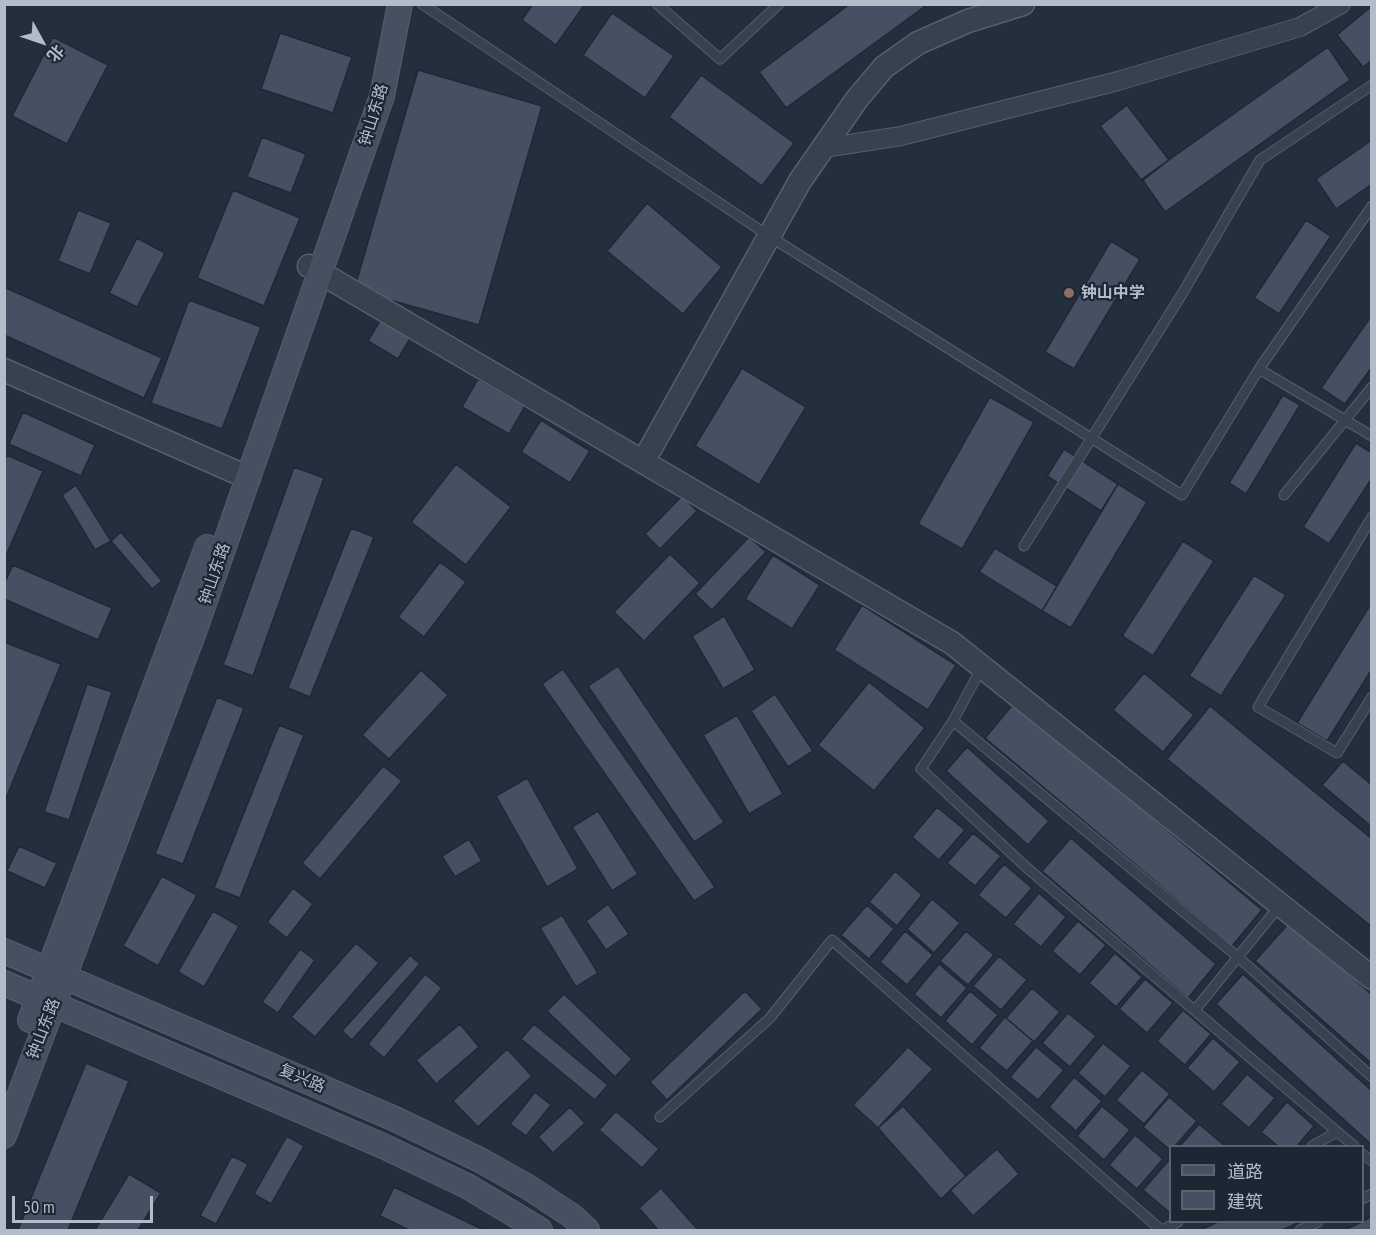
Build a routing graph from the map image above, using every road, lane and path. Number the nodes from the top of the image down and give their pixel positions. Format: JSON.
{"nodes":[{"id":1,"x":387,"y":4,"type":"edge"},
{"id":2,"x":400,"y":4,"type":"edge"},
{"id":3,"x":422,"y":4,"type":"edge"},
{"id":4,"x":657,"y":4,"type":"edge"},
{"id":5,"x":779,"y":4,"type":"edge"},
{"id":6,"x":1023,"y":4,"type":"edge"},
{"id":7,"x":1341,"y":4,"type":"edge"},
{"id":8,"x":1371,"y":85,"type":"edge"},
{"id":9,"x":824,"y":148,"type":"junction"},
{"id":10,"x":1371,"y":207,"type":"edge"},
{"id":11,"x":769,"y":236,"type":"junction"},
{"id":12,"x":315,"y":270,"type":"junction"},
{"id":13,"x":1259,"y":369,"type":"junction"},
{"id":14,"x":4,"y":370,"type":"edge"},
{"id":15,"x":1371,"y":387,"type":"edge"},
{"id":16,"x":1346,"y":421,"type":"junction"},
{"id":17,"x":1371,"y":436,"type":"edge"},
{"id":18,"x":1091,"y":438,"type":"junction"},
{"id":19,"x":643,"y":462,"type":"junction"},
{"id":20,"x":242,"y":475,"type":"junction"},
{"id":21,"x":1284,"y":495,"type":"dead end"},
{"id":22,"x":1371,"y":517,"type":"edge"},
{"id":23,"x":1024,"y":546,"type":"dead end"},
{"id":24,"x":982,"y":667,"type":"junction"},
{"id":25,"x":1371,"y":697,"type":"edge"},
{"id":26,"x":953,"y":722,"type":"junction"},
{"id":27,"x":1280,"y":905,"type":"junction"},
{"id":28,"x":4,"y":951,"type":"edge"},
{"id":29,"x":1238,"y":957,"type":"junction"},
{"id":30,"x":57,"y":974,"type":"junction"},
{"id":31,"x":1371,"y":978,"type":"edge"},
{"id":32,"x":4,"y":983,"type":"edge"},
{"id":33,"x":46,"y":1001,"type":"junction"},
{"id":34,"x":1195,"y":1010,"type":"junction"},
{"id":35,"x":1371,"y":1077,"type":"edge"},
{"id":36,"x":4,"y":1088,"type":"edge"},
{"id":37,"x":660,"y":1117,"type":"dead end"},
{"id":38,"x":1337,"y":1132,"type":"junction"},
{"id":39,"x":4,"y":1136,"type":"edge"},
{"id":40,"x":1314,"y":1145,"type":"edge"},
{"id":41,"x":1353,"y":1145,"type":"edge"},
{"id":42,"x":1314,"y":1223,"type":"edge"},
{"id":43,"x":540,"y":1230,"type":"edge"},
{"id":44,"x":587,"y":1230,"type":"edge"},
{"id":45,"x":1162,"y":1230,"type":"edge"},
{"id":46,"x":1300,"y":1230,"type":"edge"}],
"edges":[{"from":1,"to":12,"type":"main road","name":"钟山东路"},
{"from":2,"to":12,"type":"main road","name":"钟山东路"},
{"from":3,"to":11,"type":"lane"},
{"from":4,"to":5,"type":"lane"},
{"from":6,"to":9,"type":"street"},
{"from":7,"to":9,"type":"street"},
{"from":8,"to":18,"type":"lane"},
{"from":9,"to":11,"type":"street"},
{"from":10,"to":13,"type":"lane"},
{"from":11,"to":18,"type":"lane"},
{"from":11,"to":19,"type":"street"},
{"from":12,"to":19,"type":"street"},
{"from":12,"to":20,"type":"main road","name":"钟山东路"},
{"from":13,"to":16,"type":"lane"},
{"from":13,"to":18,"type":"lane"},
{"from":14,"to":20,"type":"street"},
{"from":15,"to":16,"type":"lane"},
{"from":16,"to":17,"type":"lane"},
{"from":16,"to":21,"type":"lane"},
{"from":18,"to":23,"type":"lane"},
{"from":19,"to":24,"type":"street"},
{"from":20,"to":30,"type":"main road","name":"钟山东路"},
{"from":22,"to":25,"type":"lane"},
{"from":24,"to":26,"type":"lane"},
{"from":24,"to":27,"type":"street"},
{"from":26,"to":29,"type":"lane"},
{"from":26,"to":34,"type":"lane"},
{"from":27,"to":29,"type":"lane"},
{"from":27,"to":31,"type":"street"},
{"from":28,"to":30,"type":"main road","name":"复兴路"},
{"from":29,"to":34,"type":"lane"},
{"from":29,"to":35,"type":"lane"},
{"from":30,"to":33,"type":"main road","name":"钟山东路"},
{"from":30,"to":44,"type":"main road","name":"复兴路"},
{"from":32,"to":33,"type":"main road","name":"复兴路"},
{"from":33,"to":36,"type":"main road","name":"钟山东路"},
{"from":33,"to":39,"type":"main road","name":"钟山东路"},
{"from":33,"to":43,"type":"main road","name":"复兴路"},
{"from":34,"to":38,"type":"lane"},
{"from":37,"to":45,"type":"lane"},
{"from":38,"to":40,"type":"lane"},
{"from":38,"to":41,"type":"lane"},
{"from":42,"to":46,"type":"lane"}]}
